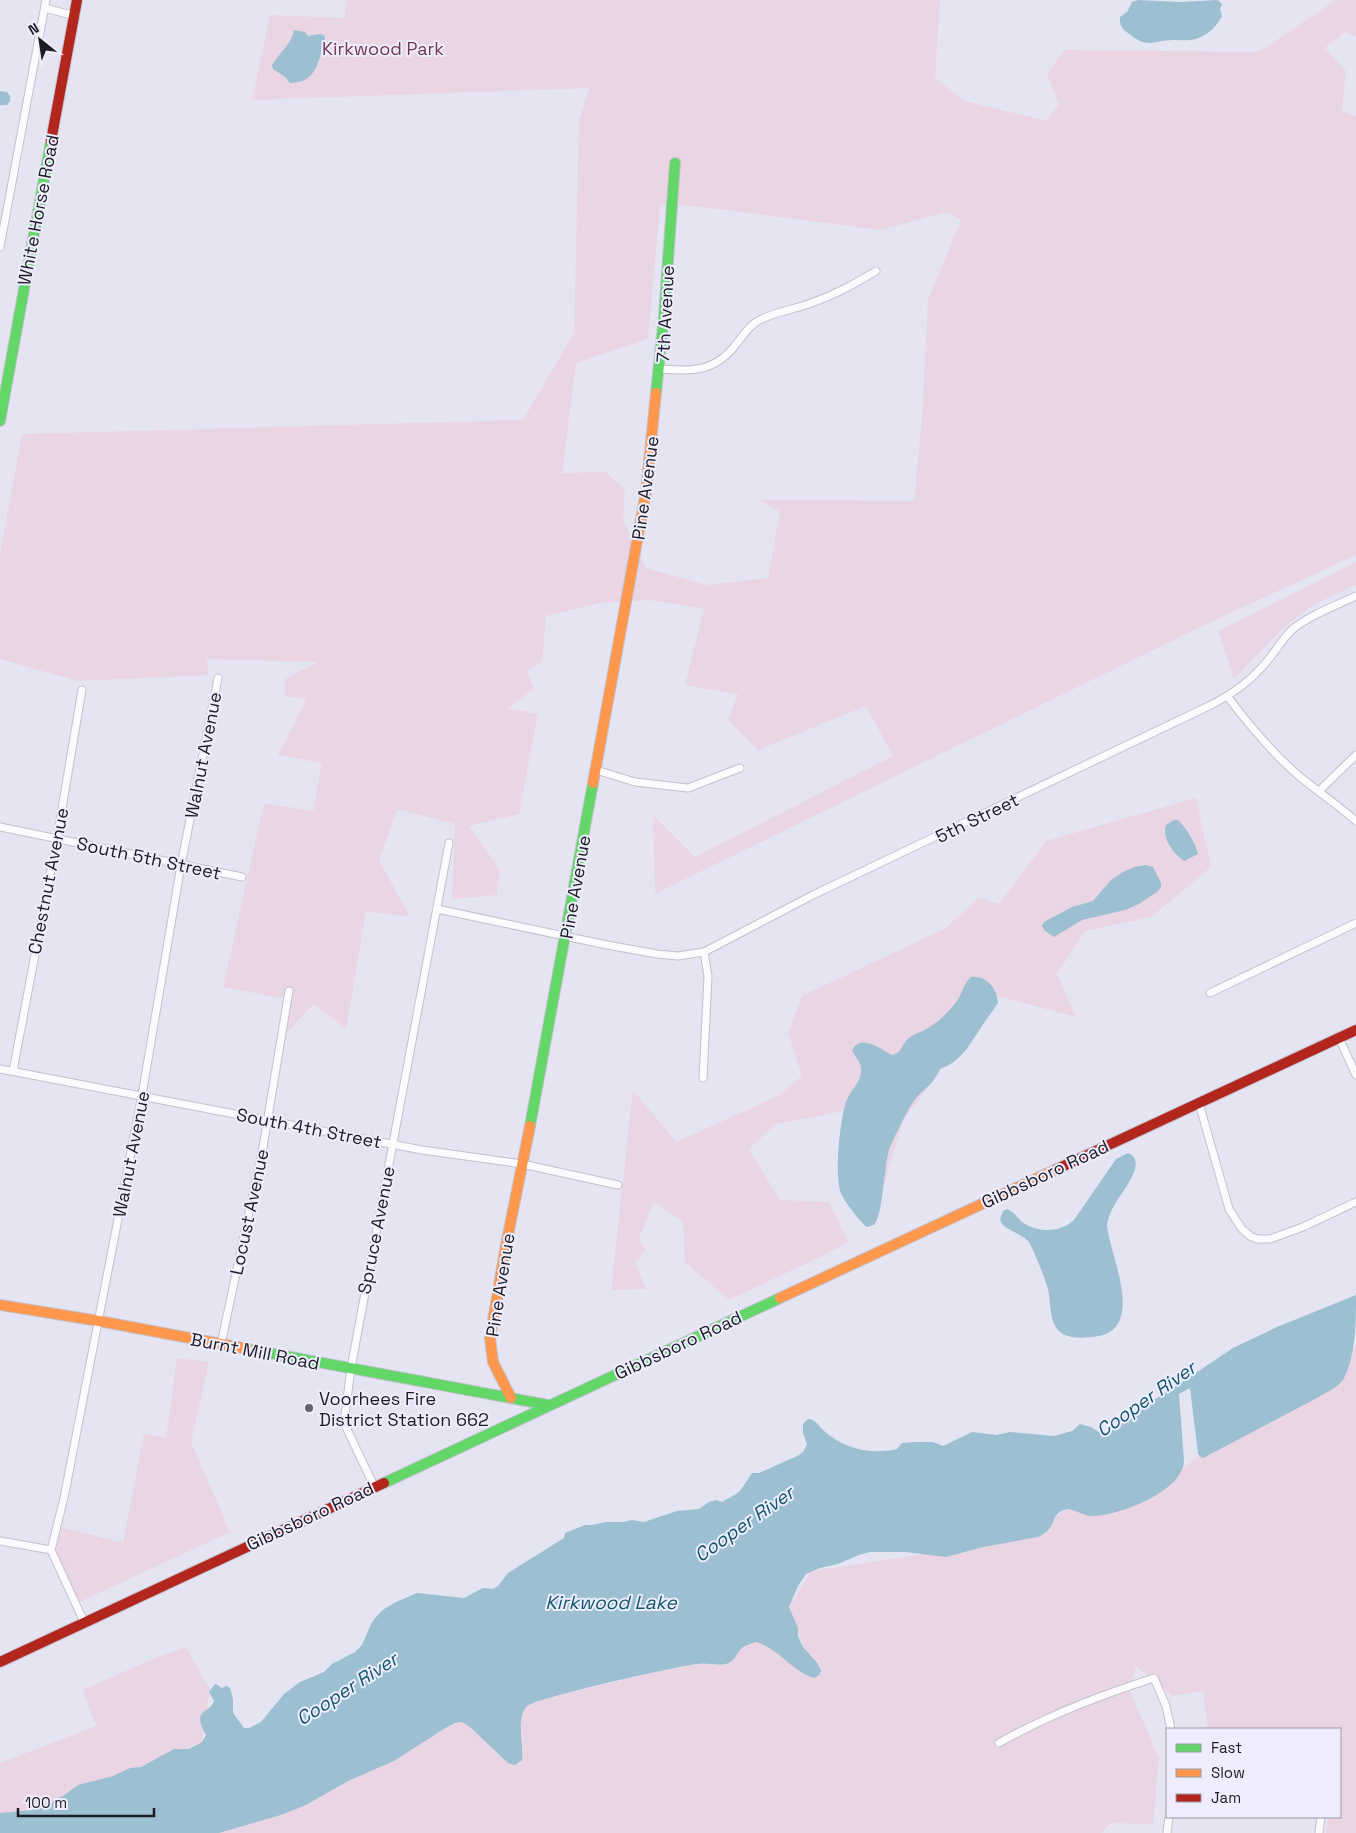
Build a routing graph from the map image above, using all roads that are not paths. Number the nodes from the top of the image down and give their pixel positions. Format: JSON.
{"nodes":[{"id":1,"x":77,"y":0,"type":"edge"},
{"id":2,"x":45,"y":4,"type":"edge"},
{"id":3,"x":74,"y":16,"type":"junction"},
{"id":4,"x":675,"y":163,"type":"dead end"},
{"id":5,"x":0,"y":247,"type":"edge"},
{"id":6,"x":876,"y":271,"type":"dead end"},
{"id":7,"x":659,"y":369,"type":"junction"},
{"id":8,"x":2,"y":403,"type":"edge"},
{"id":9,"x":0,"y":421,"type":"edge"},
{"id":10,"x":1356,"y":596,"type":"edge"},
{"id":11,"x":218,"y":678,"type":"dead end"},
{"id":12,"x":82,"y":690,"type":"dead end"},
{"id":13,"x":1228,"y":696,"type":"junction"},
{"id":14,"x":1356,"y":755,"type":"edge"},
{"id":15,"x":740,"y":768,"type":"dead end"},
{"id":16,"x":596,"y":770,"type":"junction"},
{"id":17,"x":1319,"y":791,"type":"junction"},
{"id":18,"x":1356,"y":821,"type":"edge"},
{"id":19,"x":0,"y":827,"type":"edge"},
{"id":20,"x":57,"y":838,"type":"junction"},
{"id":21,"x":449,"y":843,"type":"dead end"},
{"id":22,"x":181,"y":865,"type":"junction"},
{"id":23,"x":242,"y":877,"type":"dead end"},
{"id":24,"x":437,"y":909,"type":"junction"},
{"id":25,"x":1356,"y":923,"type":"edge"},
{"id":26,"x":566,"y":936,"type":"junction"},
{"id":27,"x":704,"y":952,"type":"junction"},
{"id":28,"x":290,"y":991,"type":"dead end"},
{"id":29,"x":1210,"y":993,"type":"dead end"},
{"id":30,"x":1356,"y":1030,"type":"edge"},
{"id":31,"x":1339,"y":1038,"type":"junction"},
{"id":32,"x":0,"y":1069,"type":"edge"},
{"id":33,"x":13,"y":1071,"type":"junction"},
{"id":34,"x":1356,"y":1075,"type":"edge"},
{"id":35,"x":703,"y":1078,"type":"dead end"},
{"id":36,"x":142,"y":1095,"type":"junction"},
{"id":37,"x":1199,"y":1103,"type":"junction"},
{"id":38,"x":268,"y":1120,"type":"junction"},
{"id":39,"x":393,"y":1144,"type":"junction"},
{"id":40,"x":522,"y":1164,"type":"junction"},
{"id":41,"x":618,"y":1185,"type":"dead end"},
{"id":42,"x":1356,"y":1202,"type":"edge"},
{"id":43,"x":0,"y":1305,"type":"edge"},
{"id":44,"x":99,"y":1321,"type":"junction"},
{"id":45,"x":221,"y":1344,"type":"junction"},
{"id":46,"x":351,"y":1368,"type":"junction"},
{"id":47,"x":511,"y":1398,"type":"junction"},
{"id":48,"x":548,"y":1405,"type":"junction"},
{"id":49,"x":374,"y":1486,"type":"junction"},
{"id":50,"x":0,"y":1541,"type":"edge"},
{"id":51,"x":51,"y":1550,"type":"junction"},
{"id":52,"x":84,"y":1622,"type":"junction"},
{"id":53,"x":0,"y":1662,"type":"edge"},
{"id":54,"x":1171,"y":1728,"type":"edge"},
{"id":55,"x":999,"y":1743,"type":"dead end"},
{"id":56,"x":1169,"y":1818,"type":"edge"},
{"id":57,"x":1321,"y":1818,"type":"edge"},
{"id":58,"x":1167,"y":1833,"type":"edge"},
{"id":59,"x":1319,"y":1833,"type":"edge"}],
"edges":[{"from":1,"to":3,"type":"street","name":"White Horse Road"},
{"from":2,"to":3,"type":"street"},
{"from":2,"to":5,"type":"street"},
{"from":3,"to":8,"type":"street","name":"White Horse Road"},
{"from":4,"to":7,"type":"street","name":"7th Avenue"},
{"from":6,"to":7,"type":"street","name":"7th Avenue"},
{"from":7,"to":16,"type":"street","name":"Pine Avenue"},
{"from":8,"to":9,"type":"street","name":"White Horse Road"},
{"from":10,"to":13,"type":"street","name":"5th Street"},
{"from":11,"to":22,"type":"street","name":"Walnut Avenue"},
{"from":12,"to":20,"type":"street","name":"Chestnut Avenue"},
{"from":13,"to":17,"type":"street"},
{"from":13,"to":27,"type":"street","name":"5th Street"},
{"from":14,"to":17,"type":"street"},
{"from":15,"to":16,"type":"street"},
{"from":16,"to":26,"type":"street","name":"Pine Avenue"},
{"from":17,"to":18,"type":"street"},
{"from":19,"to":20,"type":"street"},
{"from":20,"to":22,"type":"street","name":"South 5th Street"},
{"from":20,"to":33,"type":"street","name":"Chestnut Avenue"},
{"from":21,"to":24,"type":"street","name":"Spruce Avenue"},
{"from":22,"to":23,"type":"street","name":"South 5th Street"},
{"from":22,"to":36,"type":"street","name":"Walnut Avenue"},
{"from":24,"to":26,"type":"street"},
{"from":24,"to":39,"type":"street","name":"Spruce Avenue"},
{"from":25,"to":29,"type":"street"},
{"from":26,"to":27,"type":"street","name":"5th Street"},
{"from":26,"to":40,"type":"street","name":"Pine Avenue"},
{"from":27,"to":35,"type":"street"},
{"from":28,"to":38,"type":"street","name":"Locust Avenue"},
{"from":30,"to":31,"type":"street","name":"Gibbsboro Road"},
{"from":31,"to":34,"type":"street"},
{"from":31,"to":37,"type":"street","name":"Gibbsboro Road"},
{"from":32,"to":33,"type":"street","name":"South 4th Street"},
{"from":33,"to":36,"type":"street","name":"South 4th Street"},
{"from":36,"to":38,"type":"street","name":"South 4th Street"},
{"from":36,"to":44,"type":"street","name":"Walnut Avenue"},
{"from":37,"to":42,"type":"street"},
{"from":37,"to":48,"type":"street","name":"Gibbsboro Road"},
{"from":38,"to":39,"type":"street","name":"South 4th Street"},
{"from":38,"to":45,"type":"street","name":"Locust Avenue"},
{"from":39,"to":40,"type":"street","name":"South 4th Street"},
{"from":39,"to":46,"type":"street","name":"Spruce Avenue"},
{"from":40,"to":41,"type":"street","name":"South 4th Street"},
{"from":40,"to":47,"type":"street","name":"Pine Avenue"},
{"from":43,"to":44,"type":"street","name":"Burnt Mill Road"},
{"from":44,"to":45,"type":"street","name":"Burnt Mill Road"},
{"from":44,"to":51,"type":"street","name":"Walnut Avenue"},
{"from":45,"to":46,"type":"street","name":"Burnt Mill Road"},
{"from":46,"to":47,"type":"street","name":"Burnt Mill Road"},
{"from":46,"to":49,"type":"street","name":"Spruce Avenue"},
{"from":47,"to":48,"type":"street","name":"Burnt Mill Road"},
{"from":48,"to":49,"type":"street","name":"Gibbsboro Road"},
{"from":49,"to":52,"type":"street","name":"Gibbsboro Road"},
{"from":50,"to":51,"type":"street"},
{"from":51,"to":52,"type":"street"},
{"from":52,"to":53,"type":"street","name":"Gibbsboro Road"},
{"from":54,"to":55,"type":"street"},
{"from":56,"to":58,"type":"street"},
{"from":57,"to":59,"type":"street"}]}
